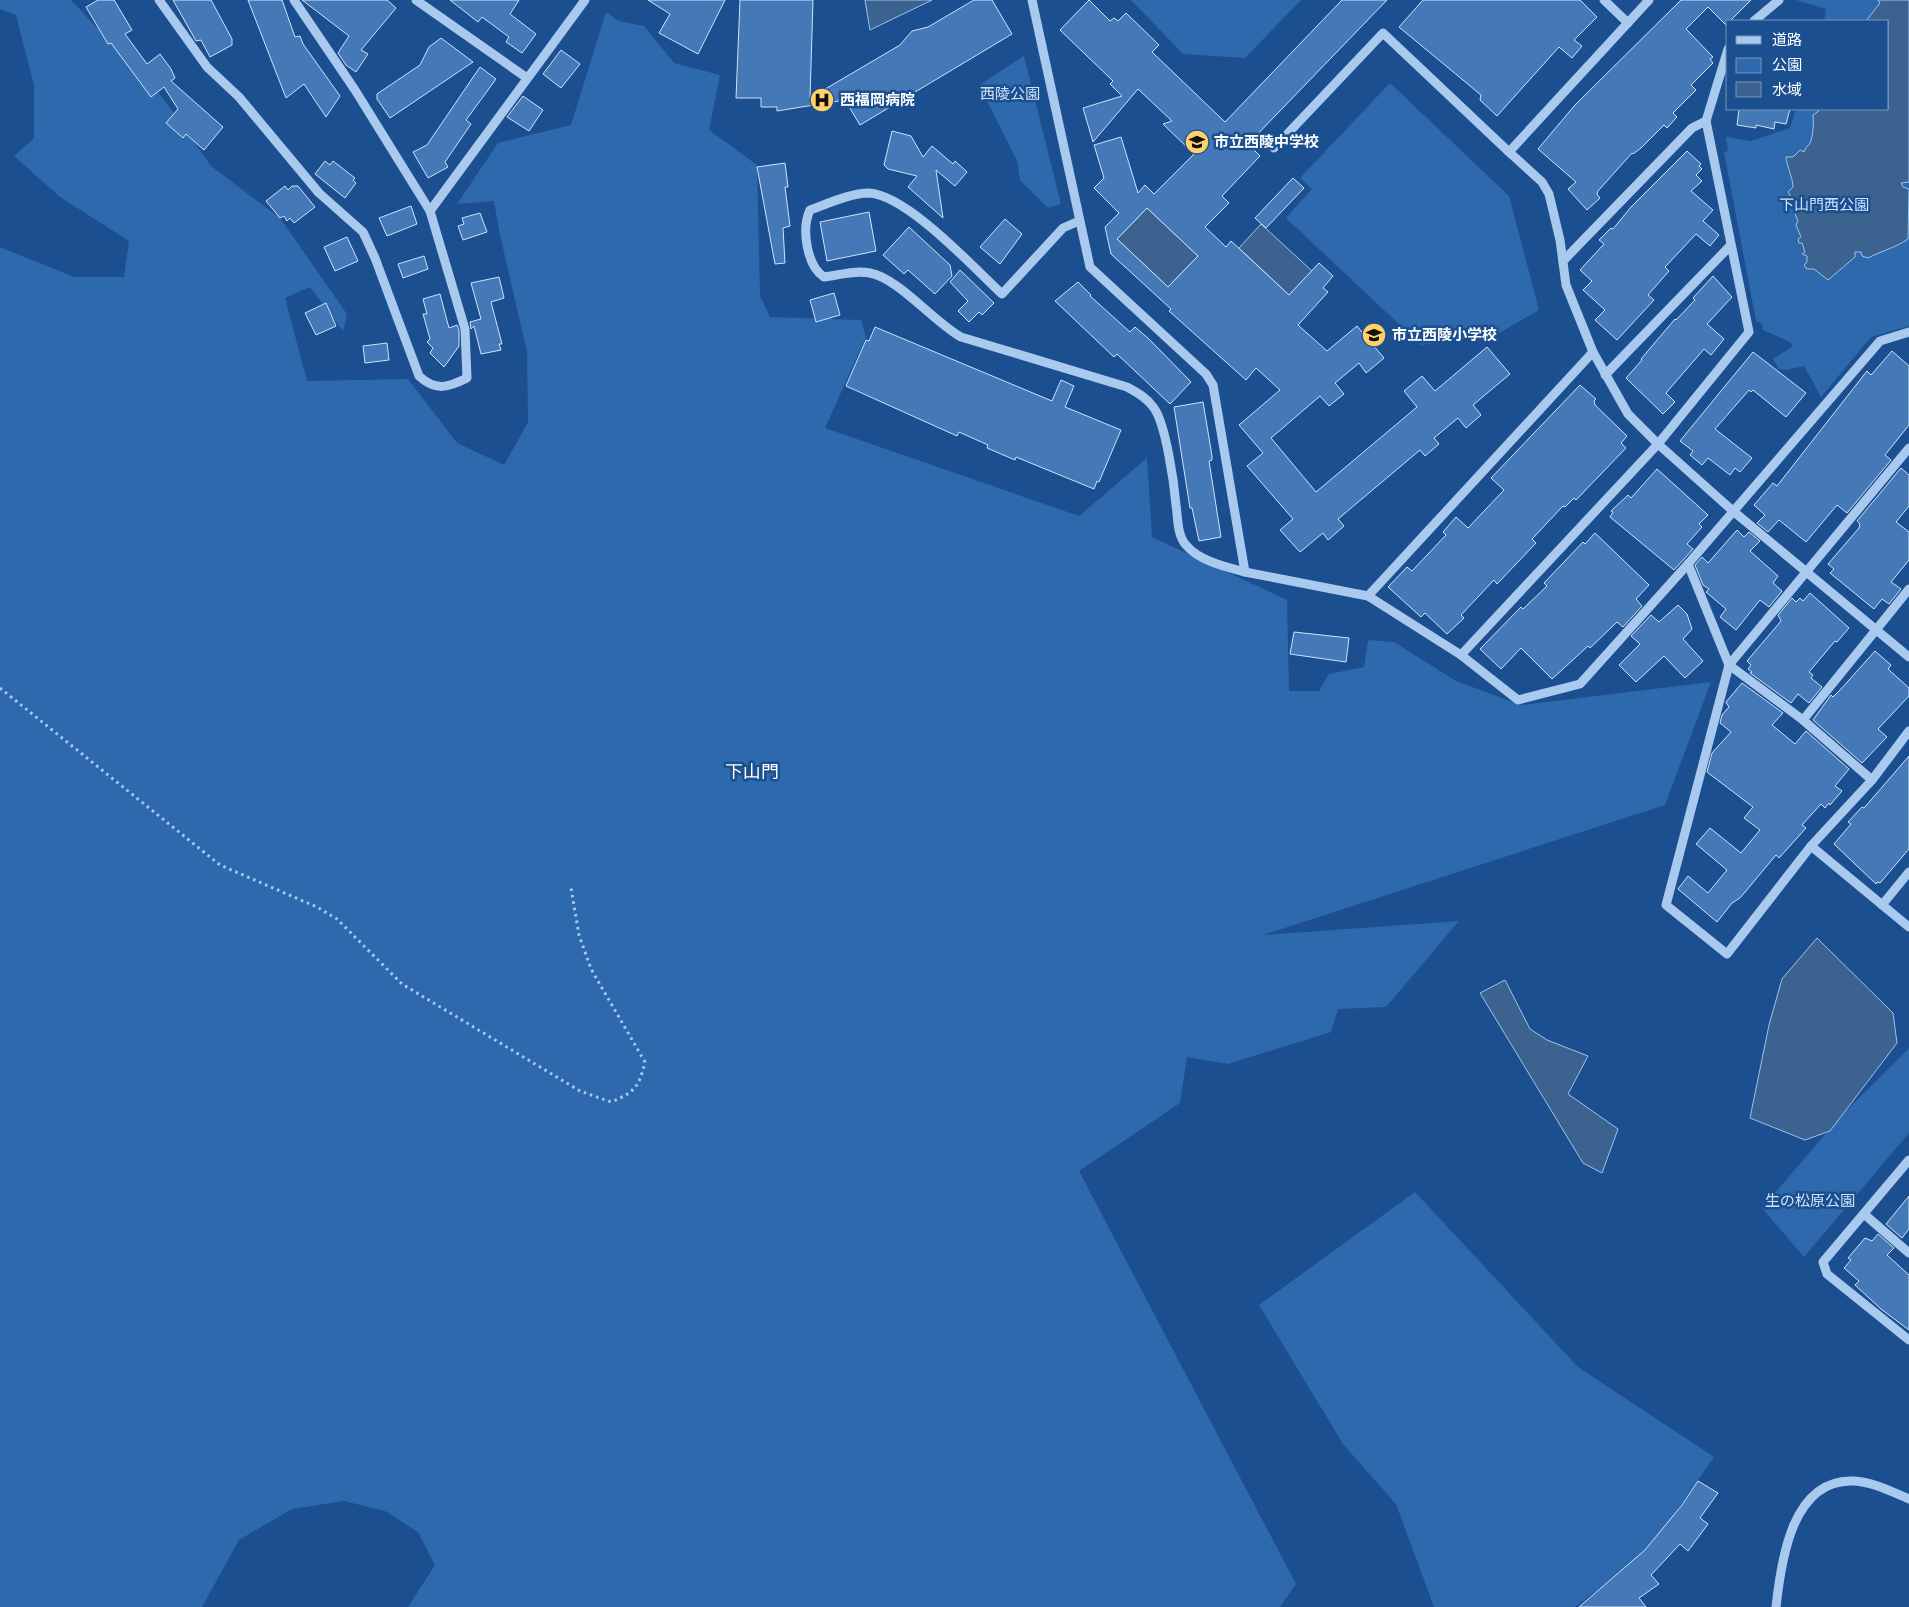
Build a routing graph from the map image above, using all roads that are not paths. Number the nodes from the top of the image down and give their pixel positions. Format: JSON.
{"nodes":[{"id":1,"x":159,"y":0,"type":"edge"},
{"id":2,"x":294,"y":0,"type":"edge"},
{"id":3,"x":416,"y":0,"type":"edge"},
{"id":4,"x":585,"y":0,"type":"edge"},
{"id":5,"x":1032,"y":0,"type":"edge"},
{"id":6,"x":1604,"y":0,"type":"edge"},
{"id":7,"x":1649,"y":0,"type":"edge"},
{"id":8,"x":1779,"y":0,"type":"edge"},
{"id":9,"x":1755,"y":20,"type":"edge"},
{"id":10,"x":1628,"y":23,"type":"junction"},
{"id":11,"x":1726,"y":56,"type":"edge"},
{"id":12,"x":527,"y":78,"type":"junction"},
{"id":13,"x":1706,"y":121,"type":"junction"},
{"id":14,"x":1274,"y":148,"type":"dead end"},
{"id":15,"x":1509,"y":152,"type":"junction"},
{"id":16,"x":430,"y":211,"type":"junction"},
{"id":17,"x":1079,"y":221,"type":"junction"},
{"id":18,"x":1730,"y":246,"type":"junction"},
{"id":19,"x":1563,"y":261,"type":"junction"},
{"id":20,"x":1909,"y":332,"type":"edge"},
{"id":21,"x":1593,"y":352,"type":"junction"},
{"id":22,"x":1605,"y":375,"type":"junction"},
{"id":23,"x":1658,"y":444,"type":"junction"},
{"id":24,"x":1909,"y":448,"type":"edge"},
{"id":25,"x":1733,"y":511,"type":"junction"},
{"id":26,"x":1688,"y":564,"type":"junction"},
{"id":27,"x":1806,"y":571,"type":"junction"},
{"id":28,"x":1245,"y":572,"type":"junction"},
{"id":29,"x":1909,"y":589,"type":"edge"},
{"id":30,"x":1368,"y":596,"type":"junction"},
{"id":31,"x":1875,"y":629,"type":"junction"},
{"id":32,"x":1461,"y":655,"type":"junction"},
{"id":33,"x":1909,"y":657,"type":"edge"},
{"id":34,"x":1729,"y":665,"type":"junction"},
{"id":35,"x":1802,"y":720,"type":"junction"},
{"id":36,"x":1909,"y":731,"type":"edge"},
{"id":37,"x":1872,"y":780,"type":"junction"},
{"id":38,"x":1811,"y":846,"type":"junction"},
{"id":39,"x":1909,"y":872,"type":"edge"},
{"id":40,"x":1882,"y":905,"type":"junction"},
{"id":41,"x":1909,"y":928,"type":"edge"},
{"id":42,"x":1909,"y":1160,"type":"edge"},
{"id":43,"x":1864,"y":1214,"type":"junction"},
{"id":44,"x":1909,"y":1253,"type":"edge"},
{"id":45,"x":1909,"y":1340,"type":"edge"},
{"id":46,"x":1909,"y":1498,"type":"edge"},
{"id":47,"x":1776,"y":1607,"type":"edge"}],
"edges":[{"from":1,"to":16,"type":"street"},
{"from":2,"to":16,"type":"street"},
{"from":3,"to":12,"type":"street"},
{"from":4,"to":12,"type":"street"},
{"from":5,"to":17,"type":"street"},
{"from":6,"to":10,"type":"street"},
{"from":7,"to":10,"type":"street"},
{"from":8,"to":9,"type":"street"},
{"from":10,"to":15,"type":"street"},
{"from":11,"to":13,"type":"street"},
{"from":12,"to":16,"type":"street"},
{"from":13,"to":18,"type":"street"},
{"from":13,"to":19,"type":"street"},
{"from":14,"to":15,"type":"street"},
{"from":15,"to":19,"type":"street"},
{"from":17,"to":28,"type":"street"},
{"from":17,"to":28,"type":"street"},
{"from":18,"to":22,"type":"street"},
{"from":18,"to":23,"type":"street"},
{"from":19,"to":21,"type":"street"},
{"from":20,"to":25,"type":"street"},
{"from":21,"to":22,"type":"street"},
{"from":21,"to":30,"type":"street"},
{"from":22,"to":23,"type":"street"},
{"from":23,"to":25,"type":"street"},
{"from":23,"to":32,"type":"street"},
{"from":24,"to":27,"type":"street"},
{"from":25,"to":26,"type":"street"},
{"from":25,"to":27,"type":"street"},
{"from":26,"to":32,"type":"street"},
{"from":26,"to":34,"type":"street"},
{"from":27,"to":31,"type":"street"},
{"from":27,"to":34,"type":"street"},
{"from":28,"to":30,"type":"street"},
{"from":29,"to":31,"type":"street"},
{"from":30,"to":32,"type":"street"},
{"from":31,"to":33,"type":"street"},
{"from":31,"to":35,"type":"street"},
{"from":34,"to":35,"type":"street"},
{"from":34,"to":38,"type":"street"},
{"from":35,"to":37,"type":"street"},
{"from":36,"to":37,"type":"street"},
{"from":37,"to":38,"type":"street"},
{"from":38,"to":40,"type":"street"},
{"from":39,"to":40,"type":"street"},
{"from":40,"to":41,"type":"street"},
{"from":42,"to":43,"type":"street"},
{"from":43,"to":44,"type":"street"},
{"from":43,"to":45,"type":"street"},
{"from":46,"to":47,"type":"street"}]}
